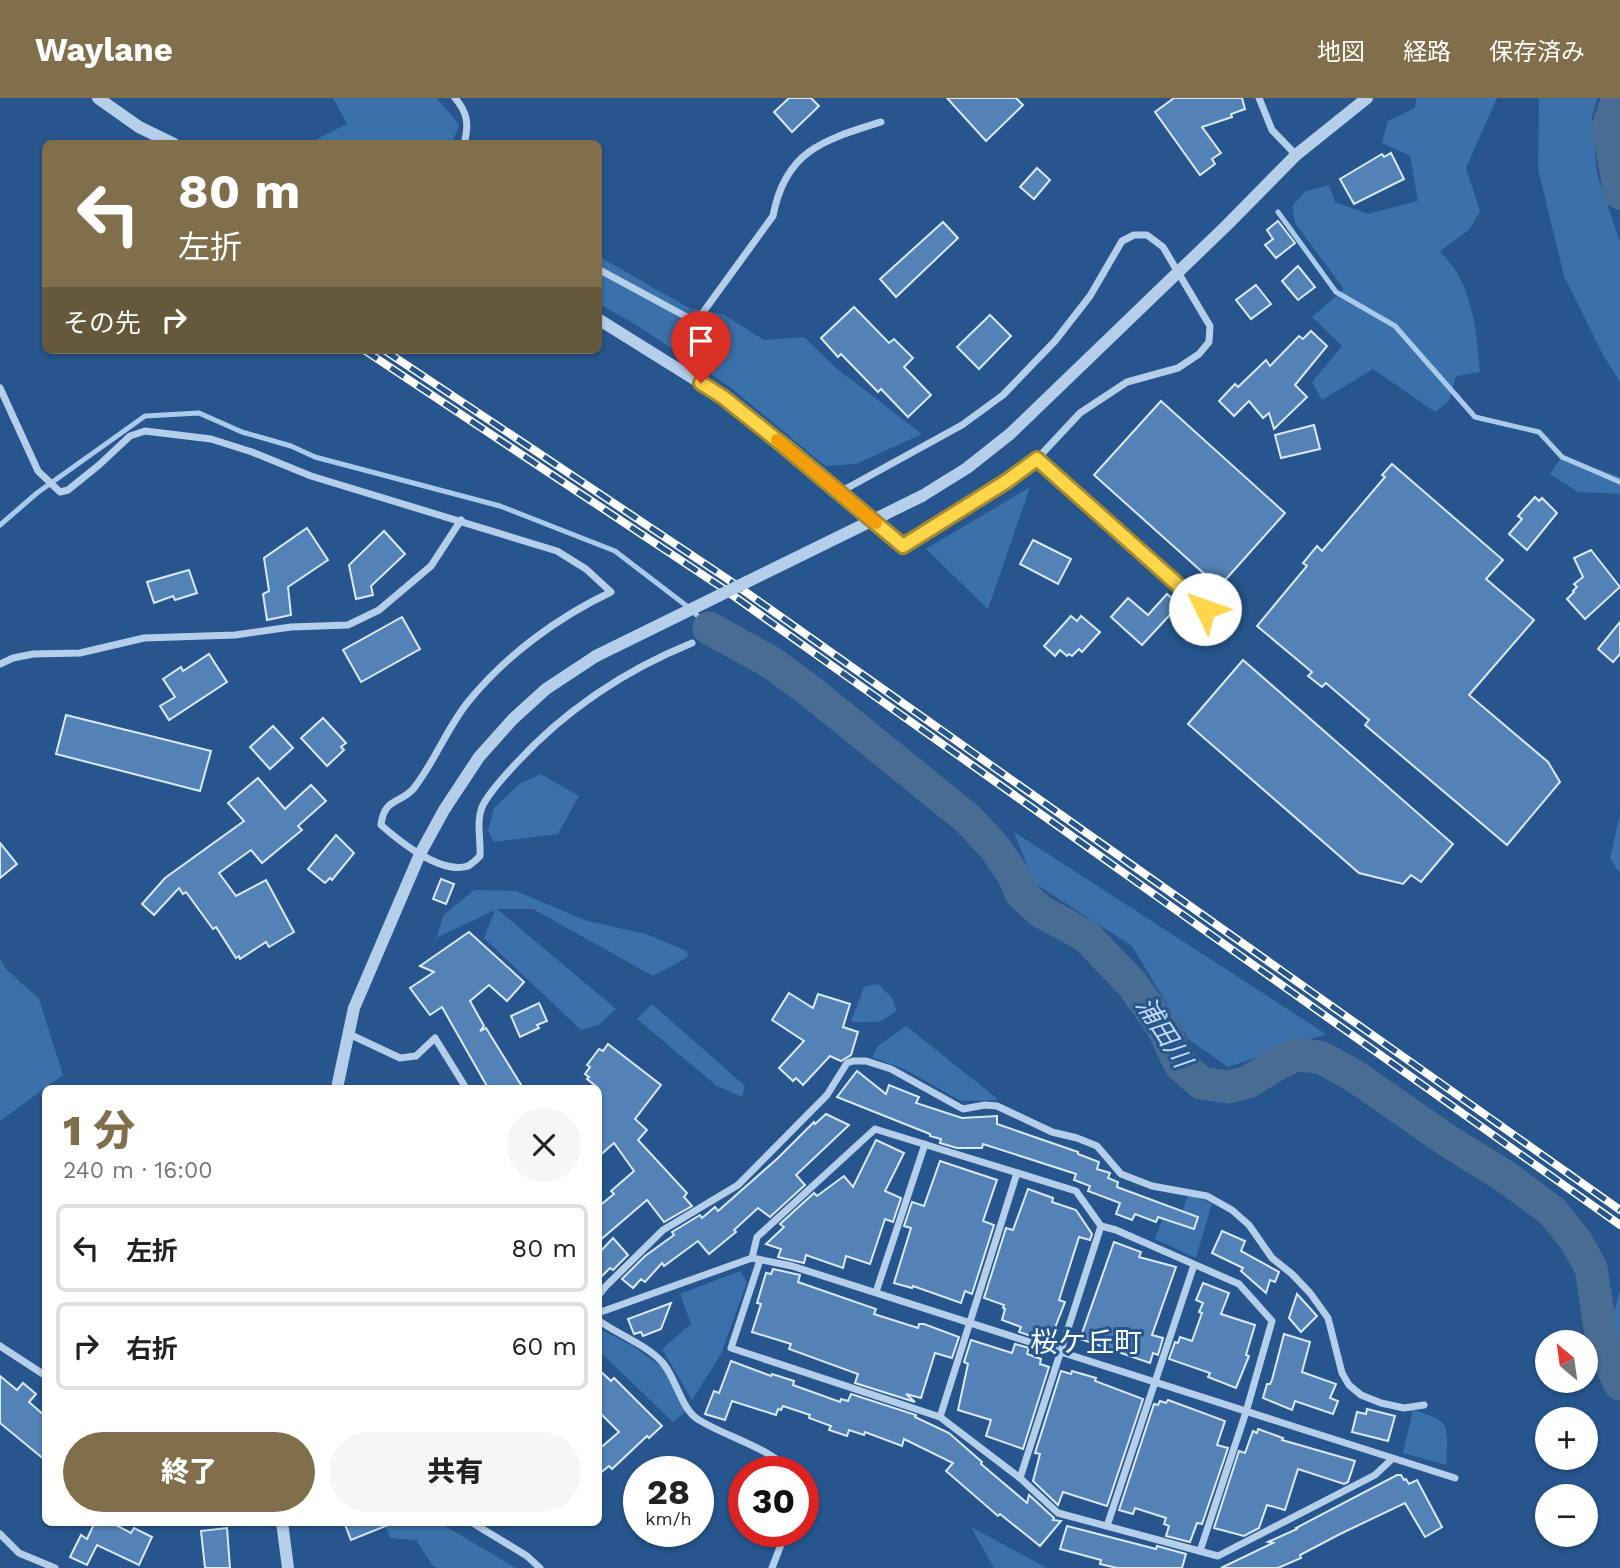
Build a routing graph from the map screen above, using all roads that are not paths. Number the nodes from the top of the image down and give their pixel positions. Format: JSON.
{"nodes":[{"id":1,"x":98,"y":98,"type":"edge"},
{"id":2,"x":455,"y":98,"type":"edge"},
{"id":3,"x":1259,"y":98,"type":"edge"},
{"id":4,"x":1367,"y":98,"type":"edge"},
{"id":5,"x":881,"y":122,"type":"dead end"},
{"id":6,"x":166,"y":140,"type":"edge"},
{"id":7,"x":465,"y":140,"type":"edge"},
{"id":8,"x":1296,"y":155,"type":"junction"},
{"id":9,"x":602,"y":272,"type":"edge"},
{"id":10,"x":1179,"y":272,"type":"junction"},
{"id":11,"x":602,"y":321,"type":"edge"},
{"id":12,"x":0,"y":388,"type":"edge"},
{"id":13,"x":1037,"y":459,"type":"junction"},
{"id":14,"x":840,"y":492,"type":"junction"},
{"id":15,"x":461,"y":520,"type":"junction"},
{"id":16,"x":903,"y":546,"type":"joint"},
{"id":17,"x":1205,"y":609,"type":"dead end"},
{"id":18,"x":692,"y":643,"type":"dead end"},
{"id":19,"x":0,"y":664,"type":"edge"},
{"id":20,"x":419,"y":854,"type":"junction"},
{"id":21,"x":349,"y":1034,"type":"junction"},
{"id":22,"x":338,"y":1085,"type":"edge"},
{"id":23,"x":464,"y":1085,"type":"edge"},
{"id":24,"x":925,"y":1144,"type":"junction"},
{"id":25,"x":1017,"y":1173,"type":"junction"},
{"id":26,"x":1101,"y":1227,"type":"junction"},
{"id":27,"x":756,"y":1259,"type":"junction"},
{"id":28,"x":1194,"y":1265,"type":"junction"},
{"id":29,"x":602,"y":1291,"type":"edge"},
{"id":30,"x":876,"y":1292,"type":"junction"},
{"id":31,"x":602,"y":1312,"type":"edge"},
{"id":32,"x":602,"y":1322,"type":"edge"},
{"id":33,"x":970,"y":1322,"type":"junction"},
{"id":34,"x":0,"y":1346,"type":"edge"},
{"id":35,"x":1061,"y":1351,"type":"junction"},
{"id":36,"x":42,"y":1373,"type":"edge"},
{"id":37,"x":1155,"y":1381,"type":"junction"},
{"id":38,"x":1424,"y":1405,"type":"dead end"},
{"id":39,"x":1246,"y":1412,"type":"junction"},
{"id":40,"x":940,"y":1417,"type":"junction"},
{"id":41,"x":772,"y":1456,"type":"edge"},
{"id":42,"x":1392,"y":1459,"type":"junction"},
{"id":43,"x":1020,"y":1478,"type":"junction"},
{"id":44,"x":1455,"y":1478,"type":"dead end"},
{"id":45,"x":283,"y":1526,"type":"edge"},
{"id":46,"x":478,"y":1526,"type":"edge"},
{"id":47,"x":1107,"y":1526,"type":"junction"},
{"id":48,"x":0,"y":1534,"type":"edge"},
{"id":49,"x":780,"y":1547,"type":"edge"},
{"id":50,"x":1200,"y":1551,"type":"junction"},
{"id":51,"x":55,"y":1568,"type":"edge"},
{"id":52,"x":288,"y":1568,"type":"edge"},
{"id":53,"x":540,"y":1568,"type":"edge"},
{"id":54,"x":772,"y":1568,"type":"edge"}],
"edges":[{"from":1,"to":6,"type":"street"},
{"from":2,"to":7,"type":"street"},
{"from":3,"to":8,"type":"street"},
{"from":4,"to":8,"type":"street"},
{"from":5,"to":9,"type":"street"},
{"from":8,"to":10,"type":"street"},
{"from":10,"to":13,"type":"street"},
{"from":10,"to":14,"type":"street"},
{"from":10,"to":20,"type":"street","bridge":true},
{"from":11,"to":14,"type":"street"},
{"from":12,"to":15,"type":"street"},
{"from":13,"to":16,"type":"street"},
{"from":13,"to":17,"type":"street"},
{"from":14,"to":16,"type":"street"},
{"from":15,"to":19,"type":"street"},
{"from":15,"to":20,"type":"street"},
{"from":18,"to":20,"type":"street"},
{"from":20,"to":21,"type":"street"},
{"from":21,"to":22,"type":"street"},
{"from":21,"to":23,"type":"street"},
{"from":24,"to":25,"type":"street"},
{"from":24,"to":27,"type":"street"},
{"from":24,"to":30,"type":"street"},
{"from":25,"to":26,"type":"street"},
{"from":25,"to":33,"type":"street"},
{"from":26,"to":28,"type":"street"},
{"from":26,"to":35,"type":"street"},
{"from":27,"to":30,"type":"street"},
{"from":27,"to":31,"type":"street"},
{"from":27,"to":40,"type":"street"},
{"from":28,"to":37,"type":"street"},
{"from":28,"to":39,"type":"street"},
{"from":29,"to":38,"type":"street"},
{"from":30,"to":33,"type":"street"},
{"from":32,"to":41,"type":"street"},
{"from":33,"to":35,"type":"street"},
{"from":33,"to":40,"type":"street"},
{"from":34,"to":36,"type":"street"},
{"from":35,"to":37,"type":"street"},
{"from":35,"to":43,"type":"street"},
{"from":37,"to":39,"type":"street"},
{"from":37,"to":47,"type":"street"},
{"from":39,"to":42,"type":"street"},
{"from":39,"to":50,"type":"street"},
{"from":40,"to":43,"type":"street"},
{"from":42,"to":44,"type":"street"},
{"from":42,"to":50,"type":"street"},
{"from":43,"to":47,"type":"street"},
{"from":45,"to":52,"type":"street"},
{"from":46,"to":53,"type":"street"},
{"from":47,"to":50,"type":"street"},
{"from":48,"to":51,"type":"street"},
{"from":49,"to":54,"type":"street"}]}
